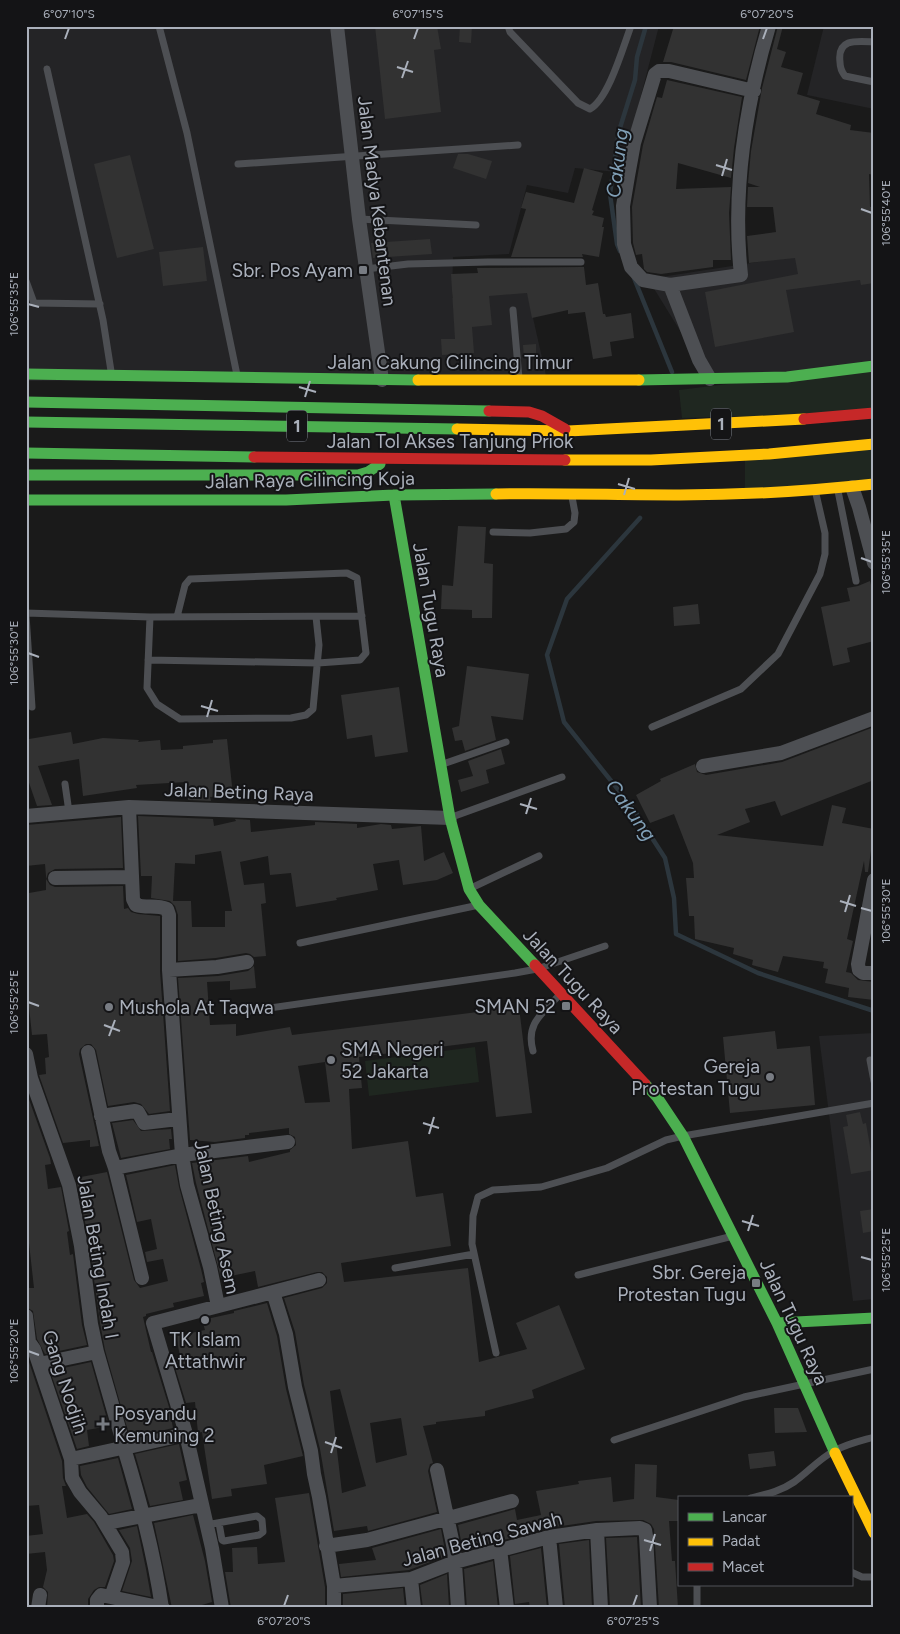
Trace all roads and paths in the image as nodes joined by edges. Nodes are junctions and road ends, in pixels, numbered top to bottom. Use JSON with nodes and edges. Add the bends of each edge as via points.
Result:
{"nodes":[{"id":1,"x":160,"y":26,"type":"edge"},
{"id":2,"x":337,"y":26,"type":"edge"},
{"id":3,"x":508,"y":26,"type":"edge"},
{"id":4,"x":631,"y":26,"type":"edge"},
{"id":5,"x":769,"y":26,"type":"edge"},
{"id":6,"x":874,"y":42,"type":"edge"},
{"id":7,"x":47,"y":69,"type":"dead end"},
{"id":8,"x":874,"y":82,"type":"edge"},
{"id":9,"x":754,"y":91,"type":"junction"},
{"id":10,"x":518,"y":145,"type":"dead end"},
{"id":11,"x":351,"y":156,"type":"junction"},
{"id":12,"x":238,"y":164,"type":"dead end"},
{"id":13,"x":359,"y":220,"type":"junction"},
{"id":14,"x":476,"y":225,"type":"dead end"},
{"id":15,"x":581,"y":262,"type":"dead end"},
{"id":16,"x":366,"y":269,"type":"junction"},
{"id":17,"x":26,"y":281,"type":"edge"},
{"id":18,"x":670,"y":285,"type":"junction"},
{"id":19,"x":100,"y":304,"type":"junction"},
{"id":20,"x":513,"y":310,"type":"dead end"},
{"id":21,"x":874,"y":366,"type":"edge"},
{"id":22,"x":26,"y":374,"type":"edge"},
{"id":23,"x":111,"y":376,"type":"junction"},
{"id":24,"x":237,"y":377,"type":"junction"},
{"id":25,"x":706,"y":379,"type":"junction"},
{"id":26,"x":382,"y":380,"type":"junction"},
{"id":27,"x":519,"y":380,"type":"junction"},
{"id":28,"x":26,"y":402,"type":"edge"},
{"id":29,"x":874,"y":413,"type":"edge"},
{"id":30,"x":26,"y":422,"type":"edge"},
{"id":31,"x":568,"y":431,"type":"junction"},
{"id":32,"x":874,"y":444,"type":"edge"},
{"id":33,"x":26,"y":454,"type":"edge"},
{"id":34,"x":388,"y":459,"type":"junction"},
{"id":35,"x":26,"y":475,"type":"edge"},
{"id":36,"x":874,"y":484,"type":"edge"},
{"id":37,"x":852,"y":487,"type":"junction"},
{"id":38,"x":838,"y":488,"type":"junction"},
{"id":39,"x":815,"y":490,"type":"junction"},
{"id":40,"x":571,"y":494,"type":"junction"},
{"id":41,"x":394,"y":495,"type":"junction"},
{"id":42,"x":26,"y":500,"type":"edge"},
{"id":43,"x":493,"y":532,"type":"dead end"},
{"id":44,"x":874,"y":563,"type":"edge"},
{"id":45,"x":856,"y":581,"type":"dead end"},
{"id":46,"x":26,"y":614,"type":"edge"},
{"id":47,"x":362,"y":616,"type":"junction"},
{"id":48,"x":150,"y":617,"type":"junction"},
{"id":49,"x":177,"y":617,"type":"junction"},
{"id":50,"x":316,"y":617,"type":"junction"},
{"id":51,"x":148,"y":660,"type":"junction"},
{"id":52,"x":318,"y":663,"type":"junction"},
{"id":53,"x":32,"y":707,"type":"dead end"},
{"id":54,"x":874,"y":718,"type":"edge"},
{"id":55,"x":652,"y":727,"type":"dead end"},
{"id":56,"x":506,"y":742,"type":"dead end"},
{"id":57,"x":440,"y":765,"type":"junction"},
{"id":58,"x":703,"y":766,"type":"dead end"},
{"id":59,"x":562,"y":777,"type":"dead end"},
{"id":60,"x":65,"y":784,"type":"dead end"},
{"id":61,"x":128,"y":807,"type":"junction"},
{"id":62,"x":69,"y":812,"type":"junction"},
{"id":63,"x":26,"y":816,"type":"edge"},
{"id":64,"x":450,"y":818,"type":"junction"},
{"id":65,"x":539,"y":856,"type":"dead end"},
{"id":66,"x":132,"y":877,"type":"junction"},
{"id":67,"x":55,"y":878,"type":"dead end"},
{"id":68,"x":874,"y":880,"type":"edge"},
{"id":69,"x":469,"y":889,"type":"junction"},
{"id":70,"x":479,"y":905,"type":"junction"},
{"id":71,"x":300,"y":943,"type":"dead end"},
{"id":72,"x":605,"y":946,"type":"dead end"},
{"id":73,"x":247,"y":962,"type":"dead end"},
{"id":74,"x":537,"y":969,"type":"junction"},
{"id":75,"x":170,"y":970,"type":"junction"},
{"id":76,"x":874,"y":973,"type":"edge"},
{"id":77,"x":561,"y":993,"type":"junction"},
{"id":78,"x":249,"y":1011,"type":"dead end"},
{"id":79,"x":533,"y":1051,"type":"dead end"},
{"id":80,"x":88,"y":1052,"type":"dead end"},
{"id":81,"x":26,"y":1054,"type":"edge"},
{"id":82,"x":870,"y":1060,"type":"dead end"},
{"id":83,"x":874,"y":1082,"type":"edge"},
{"id":84,"x":874,"y":1103,"type":"edge"},
{"id":85,"x":101,"y":1116,"type":"junction"},
{"id":86,"x":178,"y":1119,"type":"junction"},
{"id":87,"x":683,"y":1136,"type":"junction"},
{"id":88,"x":288,"y":1142,"type":"dead end"},
{"id":89,"x":182,"y":1155,"type":"junction"},
{"id":90,"x":115,"y":1168,"type":"junction"},
{"id":91,"x":733,"y":1236,"type":"junction"},
{"id":92,"x":474,"y":1254,"type":"junction"},
{"id":93,"x":395,"y":1268,"type":"dead end"},
{"id":94,"x":578,"y":1275,"type":"dead end"},
{"id":95,"x":142,"y":1278,"type":"dead end"},
{"id":96,"x":319,"y":1280,"type":"dead end"},
{"id":97,"x":273,"y":1292,"type":"junction"},
{"id":98,"x":218,"y":1306,"type":"junction"},
{"id":99,"x":26,"y":1316,"type":"edge"},
{"id":100,"x":874,"y":1318,"type":"edge"},
{"id":101,"x":778,"y":1323,"type":"junction"},
{"id":102,"x":97,"y":1352,"type":"junction"},
{"id":103,"x":496,"y":1354,"type":"dead end"},
{"id":104,"x":39,"y":1364,"type":"junction"},
{"id":105,"x":874,"y":1369,"type":"edge"},
{"id":106,"x":805,"y":1383,"type":"junction"},
{"id":107,"x":186,"y":1434,"type":"junction"},
{"id":108,"x":874,"y":1437,"type":"edge"},
{"id":109,"x":614,"y":1440,"type":"dead end"},
{"id":110,"x":121,"y":1445,"type":"junction"},
{"id":111,"x":834,"y":1451,"type":"junction"},
{"id":112,"x":71,"y":1459,"type":"junction"},
{"id":113,"x":437,"y":1470,"type":"dead end"},
{"id":114,"x":759,"y":1496,"type":"edge"},
{"id":115,"x":512,"y":1501,"type":"dead end"},
{"id":116,"x":201,"y":1506,"type":"junction"},
{"id":117,"x":144,"y":1517,"type":"junction"},
{"id":118,"x":870,"y":1518,"type":"edge"},
{"id":119,"x":447,"y":1519,"type":"junction"},
{"id":120,"x":106,"y":1524,"type":"junction"},
{"id":121,"x":213,"y":1524,"type":"junction"},
{"id":122,"x":597,"y":1530,"type":"junction"},
{"id":123,"x":874,"y":1533,"type":"edge"},
{"id":124,"x":549,"y":1537,"type":"junction"},
{"id":125,"x":326,"y":1546,"type":"junction"},
{"id":126,"x":500,"y":1549,"type":"junction"},
{"id":127,"x":455,"y":1562,"type":"junction"},
{"id":128,"x":852,"y":1572,"type":"edge"},
{"id":129,"x":874,"y":1577,"type":"edge"},
{"id":130,"x":411,"y":1579,"type":"junction"},
{"id":131,"x":334,"y":1586,"type":"junction"},
{"id":132,"x":697,"y":1586,"type":"edge"},
{"id":133,"x":111,"y":1597,"type":"junction"},
{"id":134,"x":128,"y":1604,"type":"edge"},
{"id":135,"x":97,"y":1608,"type":"edge"},
{"id":136,"x":162,"y":1608,"type":"edge"},
{"id":137,"x":222,"y":1608,"type":"edge"},
{"id":138,"x":334,"y":1608,"type":"edge"},
{"id":139,"x":414,"y":1608,"type":"edge"},
{"id":140,"x":458,"y":1608,"type":"edge"},
{"id":141,"x":507,"y":1608,"type":"edge"},
{"id":142,"x":556,"y":1608,"type":"edge"},
{"id":143,"x":601,"y":1608,"type":"edge"},
{"id":144,"x":650,"y":1608,"type":"edge"},
{"id":145,"x":697,"y":1608,"type":"edge"}],
"edges":[{"from":1,"to":24,"type":"lane","via":[[187,133]]},
{"from":2,"to":11,"type":"street","name":"Jalan Madya Kebantenan"},
{"from":3,"to":4,"type":"lane","via":[[510,32],[578,103],[590,109],[596,105],[613,77]]},
{"from":5,"to":9,"type":"street"},
{"from":6,"to":8,"type":"lane","via":[[847,43],[839,55],[840,70],[845,76]]},
{"from":7,"to":19,"type":"lane"},
{"from":9,"to":18,"type":"street","via":[[740,170],[737,240],[742,275]]},
{"from":9,"to":18,"type":"street","via":[[669,70],[655,74],[628,176],[623,206],[624,244],[631,267],[643,280]]},
{"from":10,"to":11,"type":"lane"},
{"from":11,"to":12,"type":"lane"},
{"from":11,"to":13,"type":"street","name":"Jalan Madya Kebantenan"},
{"from":13,"to":14,"type":"lane"},
{"from":13,"to":16,"type":"street","name":"Jalan Madya Kebantenan"},
{"from":15,"to":16,"type":"lane","via":[[408,264]]},
{"from":16,"to":26,"type":"street","name":"Jalan Madya Kebantenan"},
{"from":17,"to":19,"type":"lane","via":[[34,303]]},
{"from":18,"to":25,"type":"street"},
{"from":19,"to":23,"type":"lane"},
{"from":20,"to":27,"type":"lane"},
{"from":21,"to":25,"type":"main road","name":"Jalan Cakung Cilincing Timur","via":[[787,377]]},
{"from":22,"to":23,"type":"main road","name":"Jalan Cakung Cilincing Timur"},
{"from":23,"to":24,"type":"main road","name":"Jalan Cakung Cilincing Timur"},
{"from":24,"to":26,"type":"main road","name":"Jalan Cakung Cilincing Timur"},
{"from":25,"to":27,"type":"main road","name":"Jalan Cakung Cilincing Timur"},
{"from":26,"to":27,"type":"main road","name":"Jalan Cakung Cilincing Timur"},
{"from":28,"to":31,"type":"main road","via":[[529,412]]},
{"from":29,"to":31,"type":"main road","name":"Jalan Tol Akses Tanjung Priok","number":"1"},
{"from":30,"to":31,"type":"main road","name":"Jalan Tol Akses Tanjung Priok","number":"1"},
{"from":32,"to":34,"type":"main road","name":"Jalan Tol Akses Tanjung Priok","number":"1","via":[[651,460]]},
{"from":33,"to":34,"type":"main road","name":"Jalan Tol Akses Tanjung Priok","number":"1"},
{"from":34,"to":35,"type":"main road","via":[[358,475]]},
{"from":36,"to":37,"type":"main road","name":"Jalan Raya Cilincing Koja"},
{"from":37,"to":38,"type":"main road","name":"Jalan Raya Cilincing Koja"},
{"from":37,"to":44,"type":"street"},
{"from":38,"to":39,"type":"main road","name":"Jalan Raya Cilincing Koja"},
{"from":38,"to":45,"type":"lane"},
{"from":39,"to":40,"type":"main road","name":"Jalan Raya Cilincing Koja","via":[[681,495]]},
{"from":39,"to":55,"type":"lane","via":[[825,533],[825,554],[820,574],[778,654],[742,689]]},
{"from":40,"to":41,"type":"main road","name":"Jalan Raya Cilincing Koja"},
{"from":40,"to":43,"type":"lane","via":[[574,522],[566,529],[530,533]]},
{"from":41,"to":42,"type":"main road","name":"Jalan Raya Cilincing Koja","via":[[286,500]]},
{"from":41,"to":57,"type":"main road","name":"Jalan Tugu Raya"},
{"from":46,"to":48,"type":"lane"},
{"from":46,"to":53,"type":"lane"},
{"from":47,"to":49,"type":"lane","via":[[357,578],[347,573],[190,580],[185,585]]},
{"from":47,"to":50,"type":"lane"},
{"from":47,"to":52,"type":"lane","via":[[366,653],[360,660]]},
{"from":48,"to":49,"type":"lane"},
{"from":48,"to":51,"type":"lane"},
{"from":49,"to":50,"type":"lane"},
{"from":50,"to":52,"type":"lane"},
{"from":51,"to":52,"type":"lane"},
{"from":51,"to":52,"type":"lane","via":[[147,688],[157,704],[180,719],[306,716],[313,709]]},
{"from":54,"to":58,"type":"street","via":[[781,753]]},
{"from":56,"to":57,"type":"lane"},
{"from":57,"to":64,"type":"main road","name":"Jalan Tugu Raya"},
{"from":59,"to":64,"type":"lane"},
{"from":60,"to":62,"type":"lane"},
{"from":61,"to":62,"type":"street","name":"Jalan Beting Raya"},
{"from":61,"to":64,"type":"street","name":"Jalan Beting Raya"},
{"from":61,"to":66,"type":"street","name":"Jalan Beting Asem"},
{"from":62,"to":63,"type":"street","name":"Jalan Beting Raya"},
{"from":64,"to":69,"type":"main road","name":"Jalan Tugu Raya"},
{"from":65,"to":69,"type":"lane"},
{"from":66,"to":67,"type":"street"},
{"from":66,"to":75,"type":"street","name":"Jalan Beting Asem","via":[[136,905],[167,909]]},
{"from":68,"to":76,"type":"street","via":[[858,964],[863,973]]},
{"from":69,"to":70,"type":"main road","name":"Jalan Tugu Raya"},
{"from":70,"to":71,"type":"lane"},
{"from":70,"to":74,"type":"main road","name":"Jalan Tugu Raya"},
{"from":72,"to":74,"type":"lane"},
{"from":73,"to":75,"type":"street"},
{"from":74,"to":77,"type":"main road","name":"Jalan Tugu Raya"},
{"from":74,"to":78,"type":"lane"},
{"from":75,"to":86,"type":"street","name":"Jalan Beting Asem"},
{"from":77,"to":79,"type":"lane","via":[[537,1019],[531,1031]]},
{"from":77,"to":87,"type":"main road","name":"Jalan Tugu Raya","via":[[657,1097]]},
{"from":80,"to":85,"type":"street"},
{"from":81,"to":102,"type":"street","name":"Jalan Beting Indah I","via":[[31,1078],[68,1185]]},
{"from":82,"to":83,"type":"lane"},
{"from":84,"to":87,"type":"lane"},
{"from":85,"to":86,"type":"street","via":[[135,1111],[144,1123]]},
{"from":85,"to":90,"type":"street"},
{"from":86,"to":89,"type":"street","name":"Jalan Beting Asem"},
{"from":87,"to":91,"type":"main road","name":"Jalan Tugu Raya"},
{"from":87,"to":92,"type":"lane","via":[[666,1140],[607,1168],[540,1187],[493,1190],[478,1197],[473,1216]]},
{"from":88,"to":89,"type":"street"},
{"from":89,"to":90,"type":"street"},
{"from":89,"to":98,"type":"street","name":"Jalan Beting Asem"},
{"from":90,"to":95,"type":"street"},
{"from":91,"to":94,"type":"lane"},
{"from":91,"to":101,"type":"main road","name":"Jalan Tugu Raya"},
{"from":92,"to":93,"type":"lane"},
{"from":92,"to":103,"type":"lane"},
{"from":96,"to":97,"type":"street"},
{"from":97,"to":98,"type":"street"},
{"from":97,"to":125,"type":"street","via":[[286,1334],[311,1451]]},
{"from":98,"to":107,"type":"street","name":"Jalan Beting Asem","via":[[153,1323]]},
{"from":99,"to":104,"type":"street","name":"Gang Nodjih","via":[[29,1342]]},
{"from":100,"to":101,"type":"main road"},
{"from":101,"to":106,"type":"main road","name":"Jalan Tugu Raya"},
{"from":102,"to":104,"type":"street"},
{"from":102,"to":110,"type":"street","name":"Jalan Beting Indah I"},
{"from":104,"to":112,"type":"street","name":"Gang Nodjih"},
{"from":105,"to":106,"type":"lane"},
{"from":106,"to":109,"type":"lane","via":[[744,1397]]},
{"from":106,"to":111,"type":"main road","name":"Jalan Tugu Raya"},
{"from":107,"to":110,"type":"street"},
{"from":107,"to":116,"type":"street","name":"Jalan Beting Asem"},
{"from":108,"to":111,"type":"lane"},
{"from":110,"to":112,"type":"street"},
{"from":110,"to":117,"type":"street","name":"Jalan Beting Indah I"},
{"from":111,"to":114,"type":"lane","via":[[788,1485]]},
{"from":111,"to":118,"type":"main road","name":"Jalan Tugu Raya"},
{"from":112,"to":120,"type":"street","name":"Gang Nodjih","via":[[72,1478]]},
{"from":113,"to":119,"type":"street"},
{"from":115,"to":119,"type":"street"},
{"from":116,"to":117,"type":"street"},
{"from":116,"to":121,"type":"street","name":"Jalan Beting Asem"},
{"from":117,"to":120,"type":"street"},
{"from":117,"to":136,"type":"street","name":"Jalan Beting Indah I"},
{"from":118,"to":123,"type":"main road","name":"Jalan Tugu Raya"},
{"from":119,"to":125,"type":"street","via":[[368,1540]]},
{"from":119,"to":127,"type":"street"},
{"from":120,"to":133,"type":"street","name":"Gang Nodjih","via":[[122,1552],[123,1562]]},
{"from":121,"to":121,"type":"lane","via":[[257,1516],[262,1520],[263,1532],[224,1541]]},
{"from":121,"to":137,"type":"street","name":"Jalan Beting Asem","via":[[212,1548]]},
{"from":122,"to":124,"type":"street","name":"Jalan Beting Sawah"},
{"from":122,"to":143,"type":"street"},
{"from":122,"to":144,"type":"street","name":"Jalan Beting Sawah","via":[[645,1530]]},
{"from":124,"to":126,"type":"street","name":"Jalan Beting Sawah"},
{"from":124,"to":142,"type":"street"},
{"from":125,"to":131,"type":"street"},
{"from":126,"to":127,"type":"street","name":"Jalan Beting Sawah"},
{"from":126,"to":141,"type":"street"},
{"from":127,"to":130,"type":"street","name":"Jalan Beting Sawah"},
{"from":127,"to":140,"type":"street"},
{"from":128,"to":129,"type":"lane"},
{"from":130,"to":131,"type":"street","name":"Jalan Beting Sawah"},
{"from":130,"to":139,"type":"street"},
{"from":131,"to":138,"type":"street"},
{"from":132,"to":145,"type":"lane"},
{"from":133,"to":134,"type":"street"},
{"from":133,"to":135,"type":"street","via":[[100,1595]]},
{"from":134,"to":136,"type":"street"}]}
